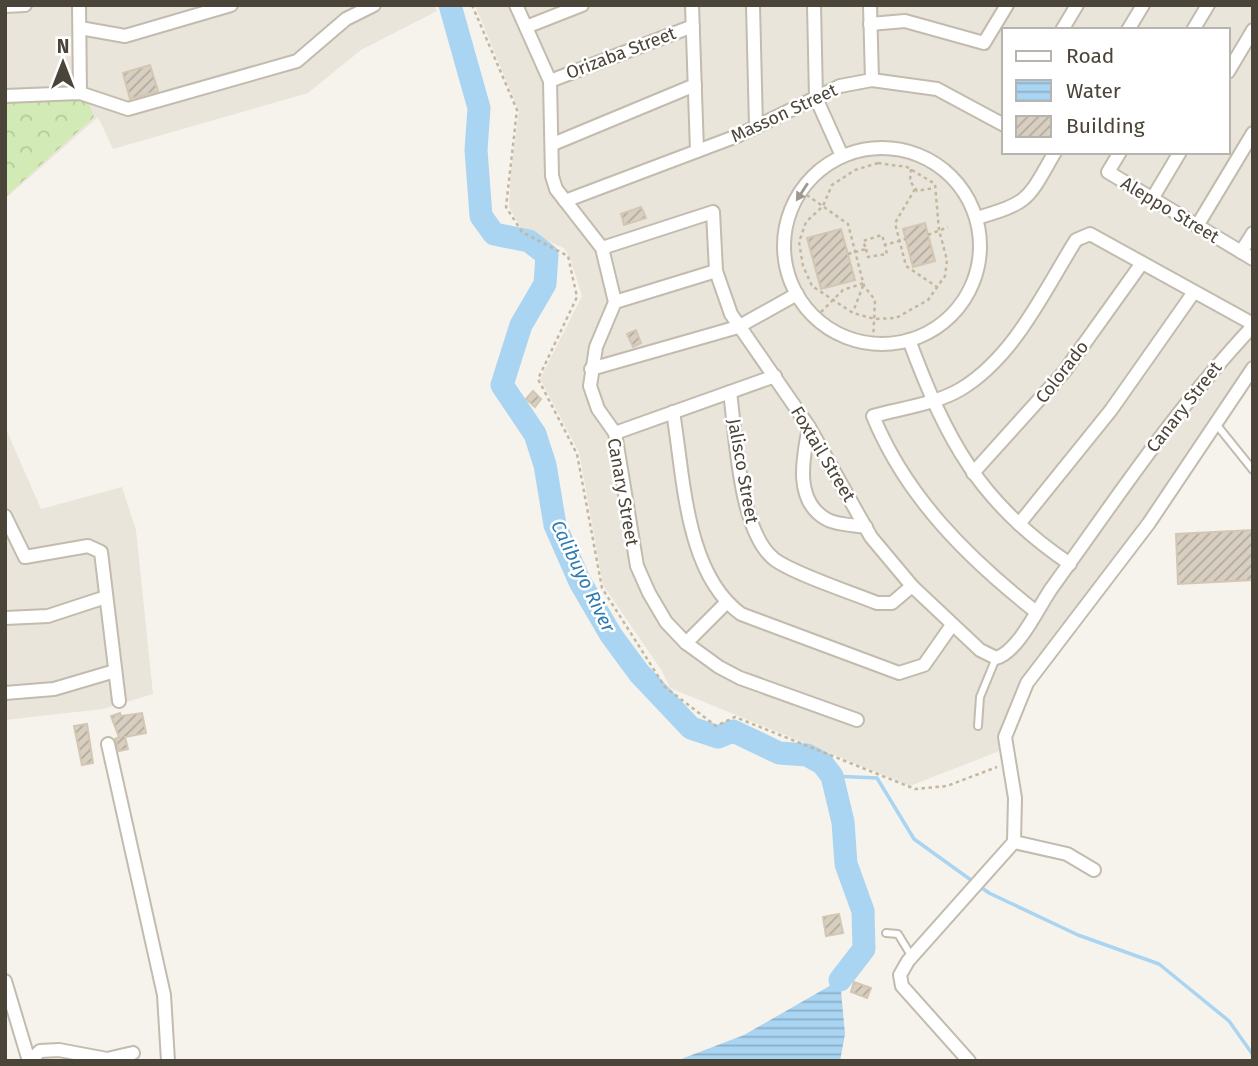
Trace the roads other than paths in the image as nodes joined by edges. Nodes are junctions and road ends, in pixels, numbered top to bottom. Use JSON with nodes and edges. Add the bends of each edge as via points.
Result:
{"nodes":[{"id":1,"x":25,"y":5,"type":"edge"},
{"id":2,"x":79,"y":5,"type":"edge"},
{"id":3,"x":232,"y":5,"type":"edge"},
{"id":4,"x":374,"y":5,"type":"edge"},
{"id":5,"x":516,"y":5,"type":"edge"},
{"id":6,"x":582,"y":5,"type":"edge"},
{"id":7,"x":692,"y":5,"type":"edge"},
{"id":8,"x":753,"y":5,"type":"edge"},
{"id":9,"x":814,"y":5,"type":"edge"},
{"id":10,"x":870,"y":5,"type":"edge"},
{"id":11,"x":1007,"y":5,"type":"edge"},
{"id":12,"x":1077,"y":5,"type":"edge"},
{"id":13,"x":1143,"y":5,"type":"edge"},
{"id":14,"x":1208,"y":5,"type":"edge"},
{"id":15,"x":5,"y":6,"type":"edge"},
{"id":16,"x":870,"y":23,"type":"junction"},
{"id":17,"x":693,"y":26,"type":"junction"},
{"id":18,"x":526,"y":27,"type":"junction"},
{"id":19,"x":80,"y":28,"type":"junction"},
{"id":20,"x":1063,"y":28,"type":"edge"},
{"id":21,"x":1129,"y":28,"type":"edge"},
{"id":22,"x":1194,"y":28,"type":"edge"},
{"id":23,"x":1253,"y":30,"type":"edge"},
{"id":24,"x":1230,"y":69,"type":"edge"},
{"id":25,"x":872,"y":80,"type":"junction"},
{"id":26,"x":550,"y":81,"type":"junction"},
{"id":27,"x":695,"y":85,"type":"junction"},
{"id":28,"x":80,"y":93,"type":"junction"},
{"id":29,"x":5,"y":96,"type":"edge"},
{"id":30,"x":816,"y":98,"type":"junction"},
{"id":31,"x":1002,"y":124,"type":"edge"},
{"id":32,"x":756,"y":127,"type":"junction"},
{"id":33,"x":1253,"y":133,"type":"edge"},
{"id":34,"x":553,"y":144,"type":"junction"},
{"id":35,"x":697,"y":151,"type":"junction"},
{"id":36,"x":1054,"y":154,"type":"edge"},
{"id":37,"x":1119,"y":154,"type":"edge"},
{"id":38,"x":1179,"y":154,"type":"edge"},
{"id":39,"x":842,"y":156,"type":"junction"},
{"id":40,"x":1152,"y":200,"type":"junction"},
{"id":41,"x":565,"y":201,"type":"junction"},
{"id":42,"x":977,"y":218,"type":"junction"},
{"id":43,"x":1197,"y":226,"type":"junction"},
{"id":44,"x":1253,"y":233,"type":"edge"},
{"id":45,"x":602,"y":248,"type":"junction"},
{"id":46,"x":1241,"y":252,"type":"junction"},
{"id":47,"x":1253,"y":259,"type":"edge"},
{"id":48,"x":1142,"y":263,"type":"junction"},
{"id":49,"x":716,"y":271,"type":"junction"},
{"id":50,"x":1194,"y":292,"type":"junction"},
{"id":51,"x":797,"y":294,"type":"junction"},
{"id":52,"x":615,"y":302,"type":"junction"},
{"id":53,"x":1253,"y":325,"type":"edge"},
{"id":54,"x":738,"y":327,"type":"junction"},
{"id":55,"x":909,"y":340,"type":"junction"},
{"id":56,"x":1253,"y":368,"type":"edge"},
{"id":57,"x":590,"y":369,"type":"junction"},
{"id":58,"x":775,"y":376,"type":"junction"},
{"id":59,"x":730,"y":391,"type":"junction"},
{"id":60,"x":932,"y":401,"type":"junction"},
{"id":61,"x":673,"y":412,"type":"junction"},
{"id":62,"x":1216,"y":424,"type":"junction"},
{"id":63,"x":809,"y":427,"type":"junction"},
{"id":64,"x":615,"y":433,"type":"junction"},
{"id":65,"x":1253,"y":470,"type":"edge"},
{"id":66,"x":973,"y":473,"type":"junction"},
{"id":67,"x":5,"y":516,"type":"edge"},
{"id":68,"x":1019,"y":524,"type":"junction"},
{"id":69,"x":866,"y":527,"type":"junction"},
{"id":70,"x":12,"y":546,"type":"edge"},
{"id":71,"x":1070,"y":564,"type":"junction"},
{"id":72,"x":912,"y":586,"type":"junction"},
{"id":73,"x":106,"y":597,"type":"junction"},
{"id":74,"x":726,"y":603,"type":"junction"},
{"id":75,"x":1035,"y":611,"type":"junction"},
{"id":76,"x":5,"y":618,"type":"edge"},
{"id":77,"x":953,"y":625,"type":"junction"},
{"id":78,"x":686,"y":643,"type":"junction"},
{"id":79,"x":996,"y":658,"type":"junction"},
{"id":80,"x":116,"y":671,"type":"junction"},
{"id":81,"x":5,"y":693,"type":"edge"},
{"id":82,"x":119,"y":701,"type":"dead end"},
{"id":83,"x":857,"y":720,"type":"dead end"},
{"id":84,"x":978,"y":726,"type":"dead end"},
{"id":85,"x":108,"y":744,"type":"dead end"},
{"id":86,"x":1012,"y":845,"type":"junction"},
{"id":87,"x":1094,"y":870,"type":"dead end"},
{"id":88,"x":886,"y":933,"type":"dead end"},
{"id":89,"x":912,"y":957,"type":"junction"},
{"id":90,"x":5,"y":981,"type":"edge"},
{"id":91,"x":8,"y":1003,"type":"edge"},
{"id":92,"x":133,"y":1052,"type":"edge"},
{"id":93,"x":30,"y":1061,"type":"edge"},
{"id":94,"x":168,"y":1061,"type":"edge"},
{"id":95,"x":969,"y":1061,"type":"edge"}],
"edges":[{"from":1,"to":15,"type":"street"},
{"from":2,"to":19,"type":"street"},
{"from":3,"to":19,"type":"street","via":[[125,36]]},
{"from":4,"to":28,"type":"street","via":[[346,19],[296,61],[128,109]]},
{"from":5,"to":18,"type":"street"},
{"from":6,"to":18,"type":"street"},
{"from":7,"to":17,"type":"street"},
{"from":8,"to":32,"type":"street"},
{"from":9,"to":30,"type":"street"},
{"from":10,"to":16,"type":"street"},
{"from":11,"to":16,"type":"street","via":[[984,43],[905,21]]},
{"from":12,"to":20,"type":"street"},
{"from":13,"to":21,"type":"street"},
{"from":14,"to":22,"type":"street"},
{"from":16,"to":25,"type":"street"},
{"from":17,"to":26,"type":"street","name":"Orizaba Street"},
{"from":17,"to":27,"type":"street"},
{"from":18,"to":26,"type":"street"},
{"from":19,"to":28,"type":"street"},
{"from":23,"to":24,"type":"street"},
{"from":25,"to":30,"type":"street","name":"Masson Street","via":[[840,86]]},
{"from":25,"to":31,"type":"street","name":"Masson Street","via":[[937,89]]},
{"from":26,"to":34,"type":"street"},
{"from":27,"to":34,"type":"street"},
{"from":27,"to":35,"type":"street"},
{"from":28,"to":29,"type":"street"},
{"from":30,"to":32,"type":"street","name":"Masson Street"},
{"from":30,"to":39,"type":"street"},
{"from":32,"to":35,"type":"street","name":"Masson Street"},
{"from":33,"to":43,"type":"street"},
{"from":34,"to":41,"type":"street","via":[[552,176]]},
{"from":35,"to":41,"type":"street","name":"Masson Street"},
{"from":36,"to":42,"type":"street","via":[[1027,200]]},
{"from":37,"to":40,"type":"street","name":"Aleppo Street","via":[[1108,173]]},
{"from":38,"to":40,"type":"street"},
{"from":39,"to":42,"type":"street","via":[[892,148],[917,154],[958,183]]},
{"from":39,"to":51,"type":"street","via":[[812,177],[789,215],[784,242],[787,269]]},
{"from":40,"to":43,"type":"street","name":"Aleppo Street"},
{"from":41,"to":45,"type":"street"},
{"from":42,"to":55,"type":"street","via":[[980,254],[976,277],[965,298],[950,316]]},
{"from":43,"to":46,"type":"street","name":"Aleppo Street"},
{"from":44,"to":46,"type":"street"},
{"from":45,"to":49,"type":"street","name":"Foxtail Street","via":[[713,212]]},
{"from":45,"to":52,"type":"street"},
{"from":46,"to":47,"type":"street","name":"Aleppo Street"},
{"from":48,"to":50,"type":"street"},
{"from":48,"to":60,"type":"street","via":[[1090,234],[1076,240],[1010,345],[959,390]]},
{"from":48,"to":66,"type":"street","name":"Colorado","via":[[1064,372]]},
{"from":49,"to":52,"type":"street"},
{"from":49,"to":54,"type":"street","name":"Foxtail Street"},
{"from":50,"to":53,"type":"street"},
{"from":50,"to":68,"type":"street","via":[[1111,410]]},
{"from":51,"to":54,"type":"street"},
{"from":51,"to":55,"type":"street","via":[[833,330],[873,343]]},
{"from":52,"to":57,"type":"street"},
{"from":53,"to":71,"type":"street","name":"Canary Street","via":[[1177,414]]},
{"from":54,"to":57,"type":"street"},
{"from":54,"to":58,"type":"street","name":"Foxtail Street"},
{"from":55,"to":60,"type":"street"},
{"from":56,"to":62,"type":"street"},
{"from":57,"to":64,"type":"street","name":"Canary Street","via":[[592,397]]},
{"from":58,"to":59,"type":"street"},
{"from":58,"to":63,"type":"street","name":"Foxtail Street"},
{"from":59,"to":61,"type":"street"},
{"from":59,"to":72,"type":"street","name":"Jalisco Street","via":[[749,522],[761,547],[776,561],[877,603],[892,603]]},
{"from":60,"to":66,"type":"street"},
{"from":60,"to":75,"type":"street","via":[[873,416],[889,454],[945,530]]},
{"from":61,"to":64,"type":"street"},
{"from":61,"to":74,"type":"street","via":[[698,555]]},
{"from":62,"to":65,"type":"lane"},
{"from":62,"to":86,"type":"street","via":[[1149,523],[1027,683],[1007,730],[1007,760],[1015,798]]},
{"from":63,"to":69,"type":"street","name":"Foxtail Street"},
{"from":63,"to":69,"type":"street","via":[[801,471],[809,501],[828,520]]},
{"from":64,"to":78,"type":"street","name":"Canary Street","via":[[636,566],[657,609]]},
{"from":66,"to":68,"type":"street","via":[[986,493]]},
{"from":67,"to":70,"type":"street"},
{"from":68,"to":71,"type":"street"},
{"from":69,"to":72,"type":"street","name":"Foxtail Street"},
{"from":70,"to":73,"type":"street","via":[[25,557],[96,547],[101,552]]},
{"from":71,"to":75,"type":"street","name":"Canary Street"},
{"from":72,"to":77,"type":"street","name":"Foxtail Street"},
{"from":73,"to":76,"type":"street","via":[[48,616]]},
{"from":73,"to":80,"type":"street"},
{"from":74,"to":77,"type":"street","via":[[741,614],[899,673],[924,665]]},
{"from":74,"to":78,"type":"street"},
{"from":75,"to":79,"type":"street","name":"Canary Street","via":[[1012,650]]},
{"from":77,"to":79,"type":"street","name":"Foxtail Street","via":[[979,650]]},
{"from":78,"to":83,"type":"street","name":"Canary Street","via":[[740,678]]},
{"from":79,"to":84,"type":"lane","via":[[980,697]]},
{"from":80,"to":81,"type":"street","via":[[54,689]]},
{"from":80,"to":82,"type":"street"},
{"from":85,"to":94,"type":"street","via":[[162,982]]},
{"from":86,"to":87,"type":"street","via":[[1067,854]]},
{"from":86,"to":89,"type":"street"},
{"from":88,"to":89,"type":"lane","via":[[898,934]]},
{"from":89,"to":95,"type":"street","via":[[900,975],[902,986]]},
{"from":90,"to":91,"type":"street"},
{"from":91,"to":93,"type":"street"},
{"from":92,"to":93,"type":"street","via":[[107,1059],[40,1051]]}]}
